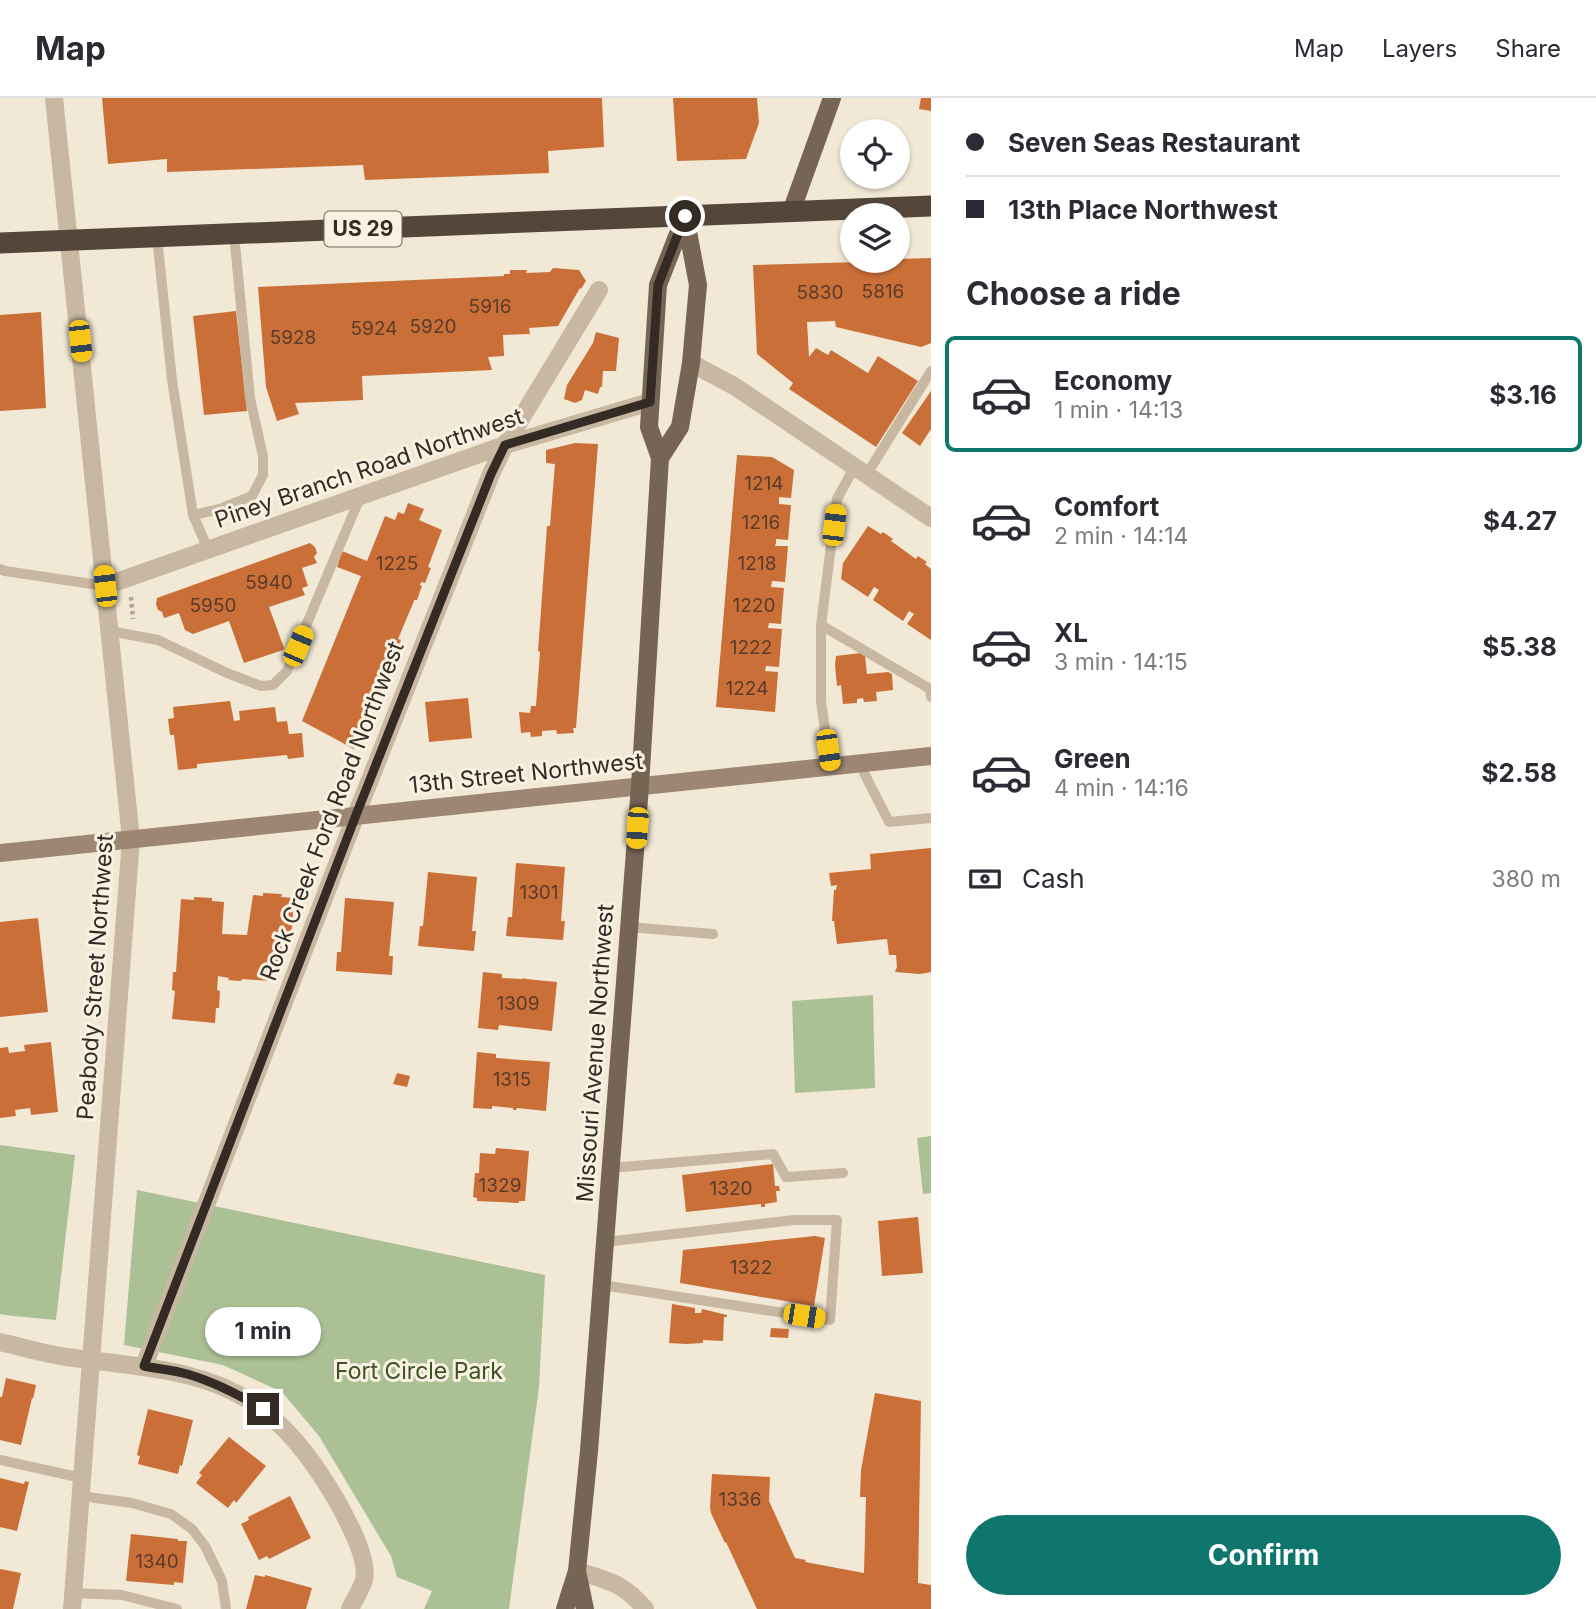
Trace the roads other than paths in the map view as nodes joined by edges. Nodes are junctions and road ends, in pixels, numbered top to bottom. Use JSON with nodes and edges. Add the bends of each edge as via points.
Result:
{"nodes":[{"id":1,"x":54,"y":98,"type":"edge"},
{"id":2,"x":832,"y":98,"type":"edge"},
{"id":3,"x":931,"y":206,"type":"edge"},
{"id":4,"x":791,"y":212,"type":"junction"},
{"id":5,"x":685,"y":216,"type":"junction"},
{"id":6,"x":234,"y":233,"type":"junction"},
{"id":7,"x":157,"y":237,"type":"junction"},
{"id":8,"x":69,"y":240,"type":"junction"},
{"id":9,"x":0,"y":243,"type":"edge"},
{"id":10,"x":599,"y":290,"type":"dead end"},
{"id":11,"x":691,"y":363,"type":"junction"},
{"id":12,"x":931,"y":371,"type":"edge"},
{"id":13,"x":650,"y":402,"type":"junction"},
{"id":14,"x":505,"y":445,"type":"junction"},
{"id":15,"x":660,"y":458,"type":"junction"},
{"id":16,"x":861,"y":470,"type":"junction"},
{"id":17,"x":361,"y":495,"type":"junction"},
{"id":18,"x":193,"y":515,"type":"junction"},
{"id":19,"x":931,"y":518,"type":"edge"},
{"id":20,"x":208,"y":550,"type":"junction"},
{"id":21,"x":0,"y":569,"type":"edge"},
{"id":22,"x":105,"y":586,"type":"junction"},
{"id":23,"x":821,"y":625,"type":"junction"},
{"id":24,"x":110,"y":631,"type":"junction"},
{"id":25,"x":931,"y":697,"type":"edge"},
{"id":26,"x":931,"y":756,"type":"edge"},
{"id":27,"x":859,"y":763,"type":"junction"},
{"id":28,"x":830,"y":766,"type":"junction"},
{"id":29,"x":640,"y":786,"type":"junction"},
{"id":30,"x":356,"y":815,"type":"junction"},
{"id":31,"x":931,"y":818,"type":"edge"},
{"id":32,"x":131,"y":839,"type":"junction"},
{"id":33,"x":0,"y":852,"type":"edge"},
{"id":34,"x":629,"y":927,"type":"junction"},
{"id":35,"x":713,"y":934,"type":"dead end"},
{"id":36,"x":611,"y":1168,"type":"junction"},
{"id":37,"x":843,"y":1173,"type":"dead end"},
{"id":38,"x":605,"y":1241,"type":"junction"},
{"id":39,"x":602,"y":1285,"type":"junction"},
{"id":40,"x":0,"y":1342,"type":"edge"},
{"id":41,"x":91,"y":1360,"type":"junction"},
{"id":42,"x":144,"y":1366,"type":"junction"},
{"id":43,"x":0,"y":1460,"type":"edge"},
{"id":44,"x":82,"y":1478,"type":"junction"},
{"id":45,"x":81,"y":1496,"type":"junction"},
{"id":46,"x":576,"y":1571,"type":"junction"},
{"id":47,"x":73,"y":1601,"type":"edge"},
{"id":48,"x":177,"y":1609,"type":"edge"},
{"id":49,"x":226,"y":1609,"type":"edge"},
{"id":50,"x":350,"y":1609,"type":"edge"},
{"id":51,"x":565,"y":1609,"type":"edge"},
{"id":52,"x":585,"y":1609,"type":"edge"},
{"id":53,"x":645,"y":1609,"type":"edge"}],
"edges":[{"from":1,"to":8,"type":"street","name":"Peabody Street Northwest"},
{"from":2,"to":4,"type":"main road"},
{"from":3,"to":4,"type":"highway","number":"US 29"},
{"from":4,"to":5,"type":"highway","number":"US 29"},
{"from":5,"to":6,"type":"highway","number":"US 29"},
{"from":5,"to":11,"type":"main road","name":"Missouri Avenue Northwest","via":[[698,285]]},
{"from":5,"to":13,"type":"main road","name":"Missouri Avenue Northwest","via":[[658,285]]},
{"from":6,"to":7,"type":"highway","number":"US 29"},
{"from":6,"to":18,"type":"lane","via":[[250,398],[263,475],[252,496]]},
{"from":7,"to":8,"type":"highway","number":"US 29"},
{"from":7,"to":18,"type":"lane"},
{"from":8,"to":9,"type":"highway","number":"US 29"},
{"from":8,"to":22,"type":"street","name":"Peabody Street Northwest"},
{"from":10,"to":14,"type":"street","name":"Rock Creek Ford Road Northwest"},
{"from":11,"to":15,"type":"main road","name":"Missouri Avenue Northwest","via":[[680,427]]},
{"from":11,"to":16,"type":"street"},
{"from":12,"to":16,"type":"lane"},
{"from":13,"to":14,"type":"street","name":"Piney Branch Road Northwest"},
{"from":13,"to":15,"type":"main road","name":"Missouri Avenue Northwest","via":[[649,427]]},
{"from":14,"to":17,"type":"street","name":"Piney Branch Road Northwest"},
{"from":14,"to":30,"type":"street","name":"Rock Creek Ford Road Northwest"},
{"from":15,"to":29,"type":"main road","name":"Missouri Avenue Northwest"},
{"from":16,"to":19,"type":"street"},
{"from":16,"to":23,"type":"lane","via":[[837,499]]},
{"from":17,"to":20,"type":"street","name":"Piney Branch Road Northwest"},
{"from":17,"to":24,"type":"lane","via":[[287,671],[273,685],[261,687],[158,640]]},
{"from":18,"to":20,"type":"lane"},
{"from":20,"to":22,"type":"street","name":"Piney Branch Road Northwest"},
{"from":21,"to":22,"type":"lane"},
{"from":22,"to":24,"type":"street","name":"Peabody Street Northwest"},
{"from":23,"to":25,"type":"lane","via":[[930,689]]},
{"from":23,"to":28,"type":"lane","via":[[821,701]]},
{"from":24,"to":32,"type":"street","name":"Peabody Street Northwest"},
{"from":26,"to":27,"type":"street","name":"13th Street Northwest"},
{"from":27,"to":28,"type":"street","name":"13th Street Northwest"},
{"from":27,"to":31,"type":"lane","via":[[889,822]]},
{"from":28,"to":29,"type":"street","name":"13th Street Northwest"},
{"from":29,"to":30,"type":"street","name":"13th Street Northwest"},
{"from":29,"to":34,"type":"main road","name":"Missouri Avenue Northwest"},
{"from":30,"to":32,"type":"street","name":"13th Street Northwest"},
{"from":30,"to":42,"type":"street","name":"Rock Creek Ford Road Northwest"},
{"from":32,"to":33,"type":"street","name":"13th Street Northwest"},
{"from":32,"to":41,"type":"street","name":"Peabody Street Northwest"},
{"from":34,"to":35,"type":"lane"},
{"from":34,"to":36,"type":"main road","name":"Missouri Avenue Northwest"},
{"from":36,"to":37,"type":"lane","via":[[773,1154],[786,1178]]},
{"from":36,"to":38,"type":"main road","name":"Missouri Avenue Northwest"},
{"from":38,"to":39,"type":"main road","name":"Missouri Avenue Northwest"},
{"from":38,"to":39,"type":"lane","via":[[793,1220],[837,1220],[830,1320]]},
{"from":39,"to":46,"type":"main road","name":"Missouri Avenue Northwest"},
{"from":40,"to":41,"type":"street"},
{"from":41,"to":42,"type":"street"},
{"from":41,"to":44,"type":"street","name":"Peabody Street Northwest"},
{"from":42,"to":50,"type":"street","via":[[186,1374],[235,1393],[263,1409],[304,1451],[340,1506],[363,1562],[364,1580]]},
{"from":43,"to":44,"type":"lane"},
{"from":44,"to":45,"type":"street","name":"Peabody Street Northwest"},
{"from":45,"to":47,"type":"street","name":"Peabody Street Northwest"},
{"from":45,"to":49,"type":"lane","via":[[171,1514],[192,1530],[222,1581]]},
{"from":46,"to":51,"type":"main road"},
{"from":46,"to":52,"type":"main road"},
{"from":46,"to":53,"type":"street","via":[[611,1581]]},
{"from":47,"to":48,"type":"lane","via":[[122,1595]]}]}
